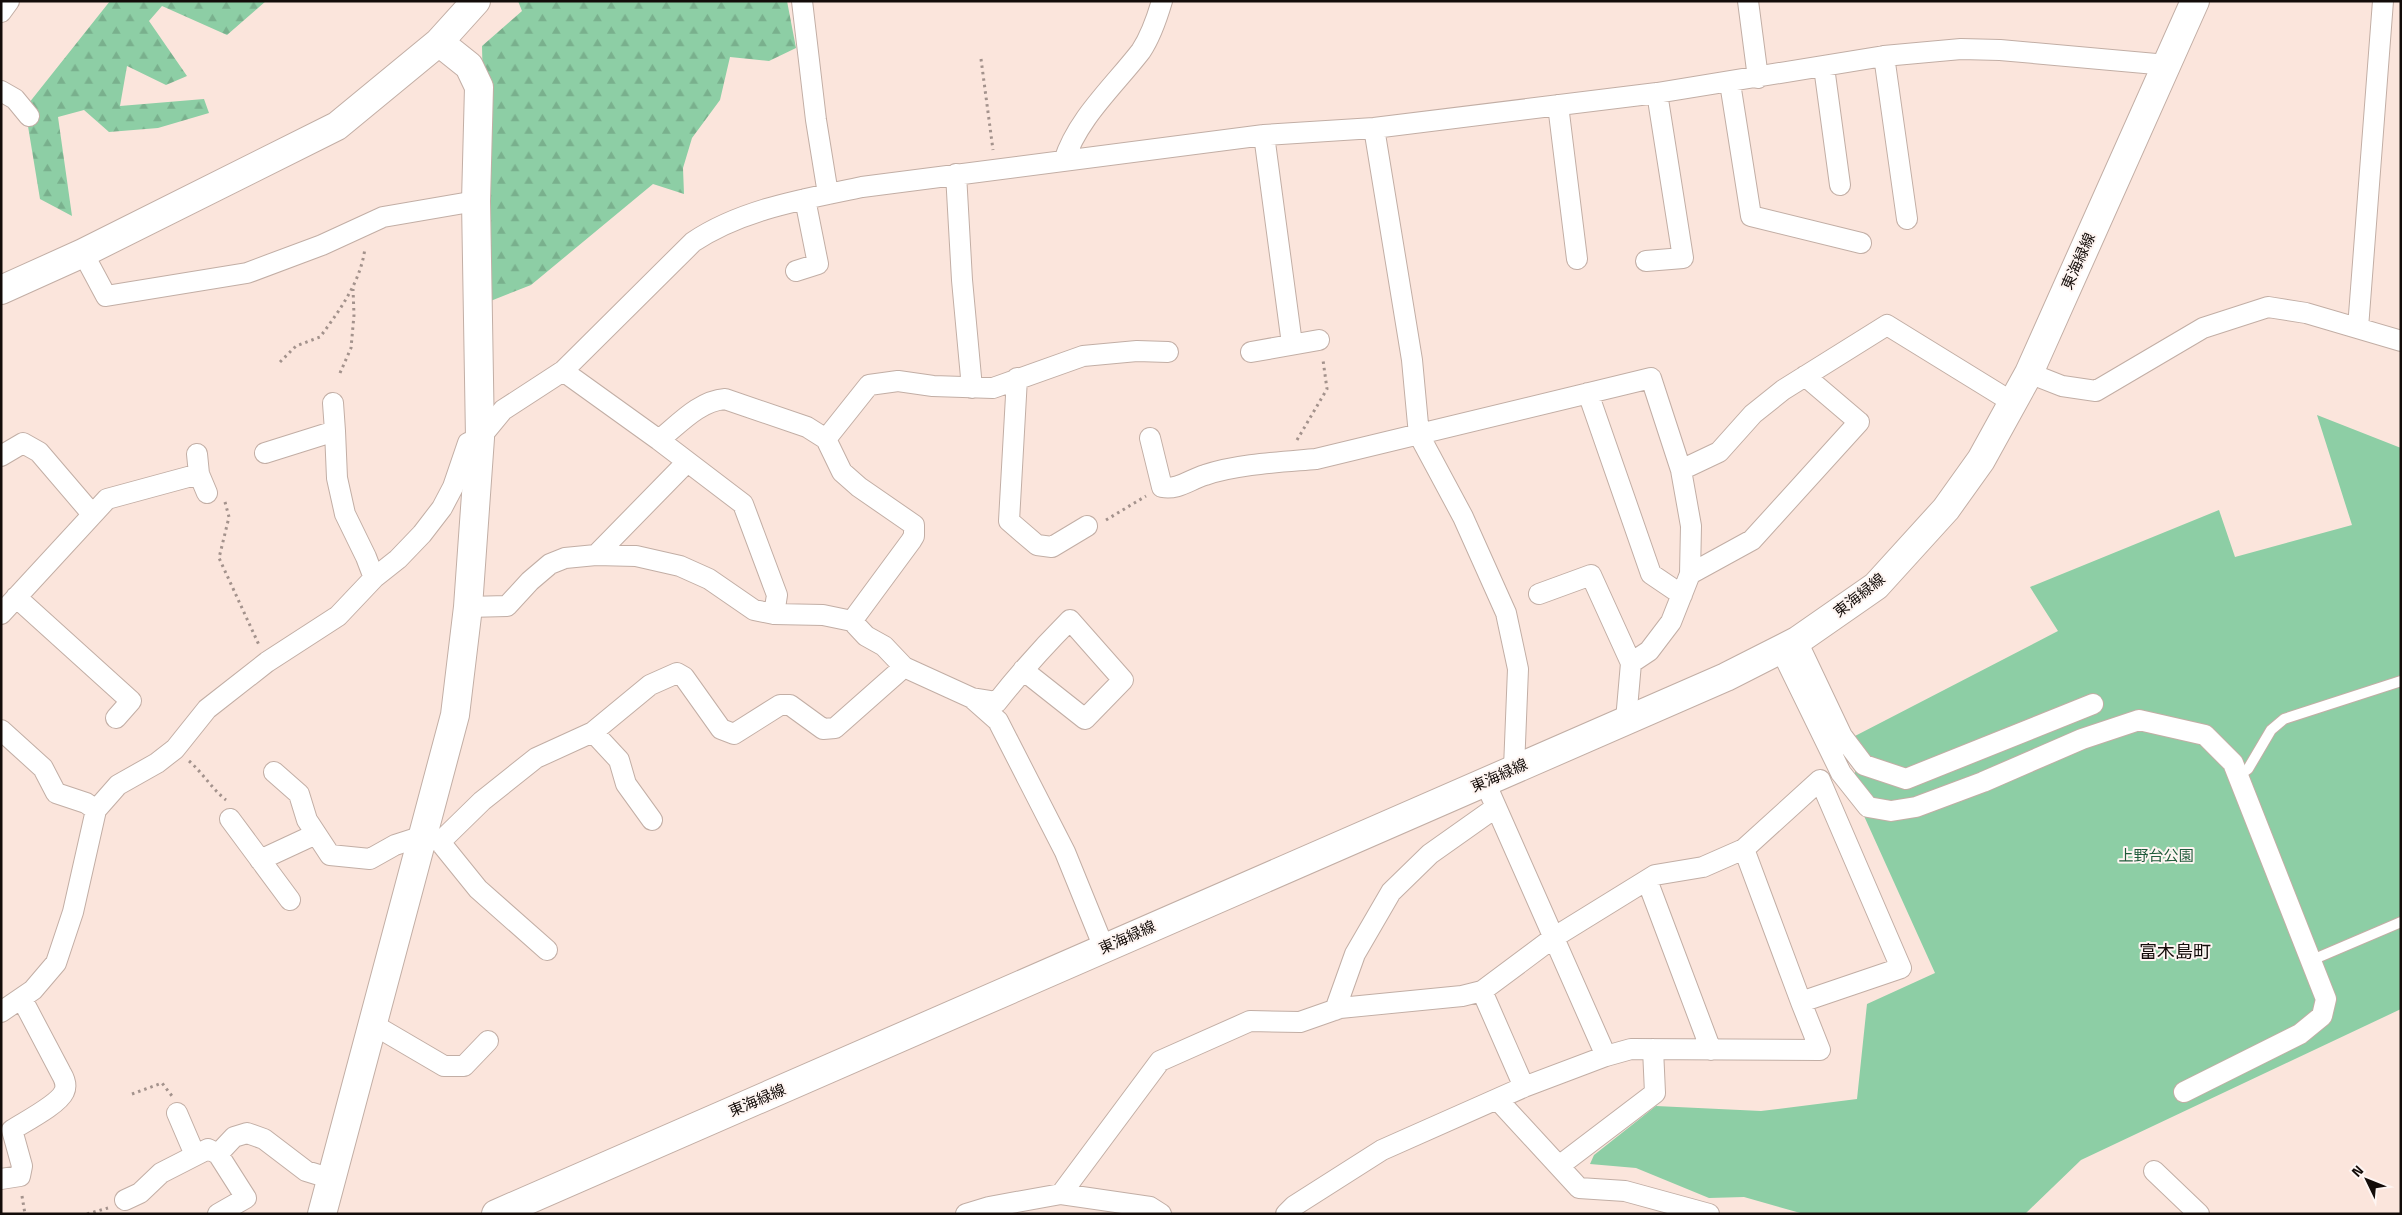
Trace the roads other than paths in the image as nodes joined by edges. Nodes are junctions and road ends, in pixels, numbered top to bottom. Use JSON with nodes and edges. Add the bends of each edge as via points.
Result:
{"nodes":[{"id":1,"x":9,"y":1,"type":"edge"},
{"id":2,"x":476,"y":1,"type":"edge"},
{"id":3,"x":802,"y":1,"type":"edge"},
{"id":4,"x":1162,"y":1,"type":"edge"},
{"id":5,"x":1748,"y":1,"type":"edge"},
{"id":6,"x":2195,"y":1,"type":"edge"},
{"id":7,"x":2383,"y":1,"type":"edge"},
{"id":8,"x":1,"y":12,"type":"edge"},
{"id":9,"x":439,"y":42,"type":"junction"},
{"id":10,"x":1884,"y":56,"type":"junction"},
{"id":11,"x":2167,"y":65,"type":"junction"},
{"id":12,"x":1824,"y":67,"type":"junction"},
{"id":13,"x":1758,"y":78,"type":"junction"},
{"id":14,"x":1730,"y":83,"type":"junction"},
{"id":15,"x":1,"y":91,"type":"edge"},
{"id":16,"x":1657,"y":94,"type":"junction"},
{"id":17,"x":1558,"y":105,"type":"junction"},
{"id":18,"x":29,"y":116,"type":"dead end"},
{"id":19,"x":1374,"y":128,"type":"junction"},
{"id":20,"x":1264,"y":135,"type":"junction"},
{"id":21,"x":1064,"y":161,"type":"junction"},
{"id":22,"x":956,"y":174,"type":"junction"},
{"id":23,"x":1840,"y":185,"type":"dead end"},
{"id":24,"x":828,"y":194,"type":"junction"},
{"id":25,"x":805,"y":199,"type":"junction"},
{"id":26,"x":476,"y":201,"type":"junction"},
{"id":27,"x":1907,"y":219,"type":"dead end"},
{"id":28,"x":1861,"y":244,"type":"dead end"},
{"id":29,"x":83,"y":252,"type":"junction"},
{"id":30,"x":1577,"y":259,"type":"dead end"},
{"id":31,"x":1646,"y":261,"type":"dead end"},
{"id":32,"x":796,"y":271,"type":"dead end"},
{"id":33,"x":1,"y":290,"type":"edge"},
{"id":34,"x":2358,"y":328,"type":"junction"},
{"id":35,"x":1319,"y":340,"type":"road end"},
{"id":36,"x":2401,"y":341,"type":"edge"},
{"id":37,"x":1292,"y":344,"type":"junction"},
{"id":38,"x":1168,"y":352,"type":"dead end"},
{"id":39,"x":1251,"y":352,"type":"dead end"},
{"id":40,"x":563,"y":371,"type":"junction"},
{"id":41,"x":2029,"y":374,"type":"junction"},
{"id":42,"x":1805,"y":376,"type":"junction"},
{"id":43,"x":1017,"y":378,"type":"junction"},
{"id":44,"x":972,"y":388,"type":"junction"},
{"id":45,"x":1588,"y":393,"type":"junction"},
{"id":46,"x":2012,"y":402,"type":"junction"},
{"id":47,"x":333,"y":403,"type":"dead end"},
{"id":48,"x":335,"y":431,"type":"junction"},
{"id":49,"x":1419,"y":435,"type":"junction"},
{"id":50,"x":480,"y":438,"type":"junction"},
{"id":51,"x":1150,"y":438,"type":"dead end"},
{"id":52,"x":659,"y":440,"type":"junction"},
{"id":53,"x":826,"y":440,"type":"junction"},
{"id":54,"x":265,"y":454,"type":"dead end"},
{"id":55,"x":1,"y":456,"type":"edge"},
{"id":56,"x":687,"y":462,"type":"junction"},
{"id":57,"x":1681,"y":470,"type":"junction"},
{"id":58,"x":207,"y":493,"type":"road end"},
{"id":59,"x":92,"y":514,"type":"junction"},
{"id":60,"x":1087,"y":526,"type":"road end"},
{"id":61,"x":596,"y":555,"type":"junction"},
{"id":62,"x":1690,"y":574,"type":"junction"},
{"id":63,"x":374,"y":578,"type":"junction"},
{"id":64,"x":1540,"y":594,"type":"dead end"},
{"id":65,"x":1682,"y":595,"type":"junction"},
{"id":66,"x":16,"y":597,"type":"junction"},
{"id":67,"x":468,"y":607,"type":"junction"},
{"id":68,"x":1,"y":614,"type":"edge"},
{"id":69,"x":774,"y":614,"type":"junction"},
{"id":70,"x":852,"y":621,"type":"junction"},
{"id":71,"x":1789,"y":645,"type":"junction"},
{"id":72,"x":1631,"y":663,"type":"junction"},
{"id":73,"x":904,"y":667,"type":"junction"},
{"id":74,"x":1023,"y":670,"type":"junction"},
{"id":75,"x":2401,"y":681,"type":"edge"},
{"id":76,"x":972,"y":698,"type":"junction"},
{"id":77,"x":2093,"y":704,"type":"dead end"},
{"id":78,"x":116,"y":718,"type":"dead end"},
{"id":79,"x":1626,"y":720,"type":"junction"},
{"id":80,"x":1,"y":730,"type":"edge"},
{"id":81,"x":593,"y":732,"type":"junction"},
{"id":82,"x":1514,"y":768,"type":"junction"},
{"id":83,"x":274,"y":772,"type":"dead end"},
{"id":84,"x":2238,"y":776,"type":"junction"},
{"id":85,"x":1485,"y":782,"type":"junction"},
{"id":86,"x":1495,"y":808,"type":"junction"},
{"id":87,"x":96,"y":810,"type":"junction"},
{"id":88,"x":652,"y":820,"type":"dead end"},
{"id":89,"x":233,"y":823,"type":"road end"},
{"id":90,"x":316,"y":834,"type":"junction"},
{"id":91,"x":432,"y":839,"type":"junction"},
{"id":92,"x":1744,"y":849,"type":"junction"},
{"id":93,"x":260,"y":860,"type":"junction"},
{"id":94,"x":1647,"y":880,"type":"junction"},
{"id":95,"x":290,"y":900,"type":"dead end"},
{"id":96,"x":2401,"y":922,"type":"edge"},
{"id":97,"x":1553,"y":938,"type":"junction"},
{"id":98,"x":1104,"y":948,"type":"junction"},
{"id":99,"x":547,"y":950,"type":"dead end"},
{"id":100,"x":2312,"y":960,"type":"junction"},
{"id":101,"x":1482,"y":991,"type":"junction"},
{"id":102,"x":22,"y":998,"type":"junction"},
{"id":103,"x":1802,"y":1002,"type":"junction"},
{"id":104,"x":1335,"y":1010,"type":"junction"},
{"id":105,"x":1,"y":1012,"type":"edge"},
{"id":106,"x":374,"y":1025,"type":"junction"},
{"id":107,"x":488,"y":1041,"type":"dead end"},
{"id":108,"x":1653,"y":1049,"type":"junction"},
{"id":109,"x":1711,"y":1050,"type":"junction"},
{"id":110,"x":1606,"y":1056,"type":"junction"},
{"id":111,"x":1524,"y":1087,"type":"junction"},
{"id":112,"x":2184,"y":1092,"type":"dead end"},
{"id":113,"x":1497,"y":1099,"type":"junction"},
{"id":114,"x":177,"y":1113,"type":"road end"},
{"id":115,"x":218,"y":1154,"type":"junction"},
{"id":116,"x":195,"y":1155,"type":"junction"},
{"id":117,"x":1559,"y":1166,"type":"junction"},
{"id":118,"x":2154,"y":1171,"type":"dead end"},
{"id":119,"x":1,"y":1179,"type":"edge"},
{"id":120,"x":332,"y":1179,"type":"junction"},
{"id":121,"x":1060,"y":1194,"type":"junction"},
{"id":122,"x":122,"y":1208,"type":"edge"},
{"id":123,"x":510,"y":1211,"type":"edge"},
{"id":124,"x":218,"y":1214,"type":"edge"},
{"id":125,"x":322,"y":1214,"type":"edge"},
{"id":126,"x":966,"y":1214,"type":"edge"},
{"id":127,"x":1161,"y":1214,"type":"edge"},
{"id":128,"x":1286,"y":1214,"type":"edge"},
{"id":129,"x":1709,"y":1214,"type":"edge"},
{"id":130,"x":2199,"y":1214,"type":"edge"}],
"edges":[{"from":1,"to":8,"type":"street"},
{"from":2,"to":9,"type":"main road"},
{"from":3,"to":24,"type":"street"},
{"from":4,"to":21,"type":"street","via":[[1155,24],[1141,50],[1076,134]]},
{"from":5,"to":13,"type":"street"},
{"from":6,"to":11,"type":"main road","name":"東海緑線"},
{"from":7,"to":34,"type":"street"},
{"from":9,"to":26,"type":"main road","via":[[468,66],[479,87]]},
{"from":9,"to":29,"type":"main road","via":[[337,126]]},
{"from":10,"to":11,"type":"street","via":[[1961,49],[2000,50]]},
{"from":10,"to":12,"type":"street"},
{"from":10,"to":27,"type":"street"},
{"from":11,"to":41,"type":"main road","name":"東海緑線"},
{"from":12,"to":13,"type":"street"},
{"from":12,"to":23,"type":"street"},
{"from":13,"to":14,"type":"street"},
{"from":14,"to":16,"type":"street"},
{"from":14,"to":28,"type":"street","via":[[1751,216]]},
{"from":15,"to":18,"type":"street","via":[[14,99]]},
{"from":16,"to":17,"type":"street"},
{"from":16,"to":31,"type":"street","via":[[1683,258]]},
{"from":17,"to":19,"type":"street"},
{"from":17,"to":30,"type":"street"},
{"from":19,"to":20,"type":"street"},
{"from":19,"to":49,"type":"street","via":[[1412,360]]},
{"from":20,"to":21,"type":"street"},
{"from":20,"to":37,"type":"street"},
{"from":21,"to":22,"type":"street"},
{"from":22,"to":24,"type":"street"},
{"from":22,"to":44,"type":"street"},
{"from":24,"to":25,"type":"street"},
{"from":25,"to":32,"type":"street","via":[[818,264]]},
{"from":25,"to":40,"type":"street","via":[[754,213],[713,229],[693,242]]},
{"from":26,"to":29,"type":"street","via":[[383,217],[322,246],[247,272],[106,296]]},
{"from":26,"to":50,"type":"main road"},
{"from":29,"to":33,"type":"main road"},
{"from":34,"to":36,"type":"street"},
{"from":34,"to":41,"type":"street","via":[[2306,312],[2268,307],[2203,328],[2096,391],[2062,386]]},
{"from":35,"to":37,"type":"street"},
{"from":37,"to":39,"type":"street"},
{"from":38,"to":43,"type":"street","via":[[1083,356]]},
{"from":40,"to":50,"type":"street","via":[[503,410]]},
{"from":40,"to":52,"type":"street"},
{"from":41,"to":46,"type":"main road","name":"東海緑線"},
{"from":42,"to":46,"type":"street","via":[[1887,325]]},
{"from":42,"to":57,"type":"street","via":[[1753,414],[1719,452]]},
{"from":42,"to":62,"type":"street","via":[[1859,422],[1752,540]]},
{"from":43,"to":44,"type":"street","via":[[993,388]]},
{"from":43,"to":60,"type":"street","via":[[1009,521],[1037,545],[1052,547]]},
{"from":44,"to":53,"type":"street","via":[[898,381],[869,385]]},
{"from":45,"to":49,"type":"street"},
{"from":45,"to":57,"type":"street","via":[[1650,378]]},
{"from":45,"to":65,"type":"street","via":[[1651,574]]},
{"from":46,"to":71,"type":"main road","name":"東海緑線","via":[[1981,460],[1921,538],[1876,586]]},
{"from":47,"to":48,"type":"street"},
{"from":48,"to":54,"type":"street"},
{"from":48,"to":63,"type":"street","via":[[337,478],[345,514]]},
{"from":49,"to":51,"type":"street","via":[[1316,459],[1206,475],[1172,489],[1162,487]]},
{"from":49,"to":82,"type":"street","via":[[1463,517],[1506,613],[1518,669]]},
{"from":50,"to":63,"type":"street","via":[[468,443],[442,508],[398,559]]},
{"from":50,"to":67,"type":"main road"},
{"from":52,"to":53,"type":"street","via":[[712,400],[725,400],[807,427]]},
{"from":52,"to":56,"type":"street"},
{"from":53,"to":70,"type":"street","via":[[842,472],[914,525],[911,541]]},
{"from":55,"to":59,"type":"street","via":[[22,443],[39,452]]},
{"from":56,"to":61,"type":"street"},
{"from":56,"to":69,"type":"street","via":[[742,504],[777,595]]},
{"from":57,"to":62,"type":"street","via":[[1691,526]]},
{"from":58,"to":59,"type":"street","via":[[198,464],[107,499]]},
{"from":59,"to":66,"type":"street"},
{"from":61,"to":67,"type":"street","via":[[565,558],[550,564],[530,580],[507,606]]},
{"from":61,"to":69,"type":"street","via":[[636,556],[680,566],[710,579],[754,610]]},
{"from":62,"to":65,"type":"street"},
{"from":63,"to":87,"type":"street","via":[[338,616],[266,662],[207,709],[175,749],[118,785]]},
{"from":64,"to":72,"type":"street","via":[[1591,575]]},
{"from":65,"to":72,"type":"street","via":[[1671,622],[1649,651]]},
{"from":66,"to":68,"type":"street"},
{"from":66,"to":78,"type":"street","via":[[131,701]]},
{"from":67,"to":91,"type":"main road","via":[[455,715]]},
{"from":69,"to":70,"type":"street","via":[[823,615]]},
{"from":70,"to":73,"type":"street"},
{"from":71,"to":77,"type":"street","via":[[1842,736],[1864,765],[1906,779]]},
{"from":71,"to":79,"type":"main road","name":"東海緑線"},
{"from":71,"to":84,"type":"street","via":[[1841,773],[1868,806],[1891,811],[1916,807],[2082,739],[2139,720],[2205,735],[2233,763]]},
{"from":72,"to":79,"type":"street"},
{"from":73,"to":76,"type":"street"},
{"from":73,"to":81,"type":"street","via":[[835,728],[823,729],[790,705],[780,705],[734,734],[721,729],[678,673],[650,685]]},
{"from":74,"to":74,"type":"street","via":[[1070,620],[1123,680],[1085,720]]},
{"from":74,"to":76,"type":"street","via":[[997,702]]},
{"from":75,"to":84,"type":"lane","via":[[2284,719],[2271,730],[2248,769]]},
{"from":76,"to":98,"type":"street","via":[[998,721],[1065,852]]},
{"from":79,"to":82,"type":"main road","name":"東海緑線"},
{"from":80,"to":87,"type":"street","via":[[43,768],[56,793],[86,802]]},
{"from":81,"to":88,"type":"street","via":[[619,760],[626,784]]},
{"from":81,"to":91,"type":"street","via":[[536,758]]},
{"from":82,"to":85,"type":"main road","name":"東海緑線"},
{"from":83,"to":90,"type":"street","via":[[298,794]]},
{"from":84,"to":100,"type":"street"},
{"from":85,"to":86,"type":"street"},
{"from":85,"to":98,"type":"main road","name":"東海緑線"},
{"from":86,"to":97,"type":"street"},
{"from":86,"to":104,"type":"street","via":[[1430,854],[1391,892],[1355,954]]},
{"from":87,"to":102,"type":"street","via":[[73,912],[56,963]]},
{"from":89,"to":93,"type":"street"},
{"from":90,"to":91,"type":"street","via":[[330,855],[370,859],[395,845]]},
{"from":90,"to":93,"type":"street"},
{"from":91,"to":99,"type":"street","via":[[478,889]]},
{"from":91,"to":106,"type":"main road"},
{"from":92,"to":94,"type":"street","via":[[1703,867],[1655,875]]},
{"from":92,"to":103,"type":"street"},
{"from":92,"to":103,"type":"street","via":[[1820,780],[1901,968]]},
{"from":93,"to":95,"type":"street"},
{"from":94,"to":97,"type":"street"},
{"from":94,"to":109,"type":"street"},
{"from":96,"to":100,"type":"lane"},
{"from":97,"to":101,"type":"street"},
{"from":97,"to":110,"type":"street"},
{"from":98,"to":123,"type":"main road","name":"東海緑線"},
{"from":100,"to":112,"type":"street","via":[[2326,999],[2322,1016],[2285,1043]]},
{"from":101,"to":104,"type":"street"},
{"from":101,"to":111,"type":"street"},
{"from":102,"to":105,"type":"street"},
{"from":102,"to":119,"type":"street","via":[[62,1073],[64,1092],[55,1102],[12,1130],[22,1166],[20,1176]]},
{"from":103,"to":109,"type":"street","via":[[1820,1050]]},
{"from":104,"to":121,"type":"street","via":[[1300,1022],[1250,1021],[1160,1061]]},
{"from":106,"to":107,"type":"street","via":[[444,1066],[464,1066]]},
{"from":106,"to":120,"type":"main road"},
{"from":108,"to":109,"type":"street"},
{"from":108,"to":110,"type":"street","via":[[1631,1049]]},
{"from":108,"to":117,"type":"street","via":[[1655,1094]]},
{"from":110,"to":111,"type":"street"},
{"from":111,"to":113,"type":"street"},
{"from":113,"to":117,"type":"street"},
{"from":113,"to":128,"type":"street","via":[[1382,1150]]},
{"from":114,"to":116,"type":"street"},
{"from":115,"to":116,"type":"street","via":[[208,1149]]},
{"from":115,"to":120,"type":"street","via":[[234,1136],[247,1133],[264,1140],[306,1171]]},
{"from":115,"to":124,"type":"street","via":[[246,1198]]},
{"from":116,"to":122,"type":"street","via":[[160,1173]]},
{"from":117,"to":129,"type":"street","via":[[1579,1188],[1625,1191]]},
{"from":118,"to":130,"type":"street"},
{"from":120,"to":125,"type":"main road"},
{"from":121,"to":126,"type":"street"},
{"from":121,"to":127,"type":"street","via":[[1150,1208]]}]}
